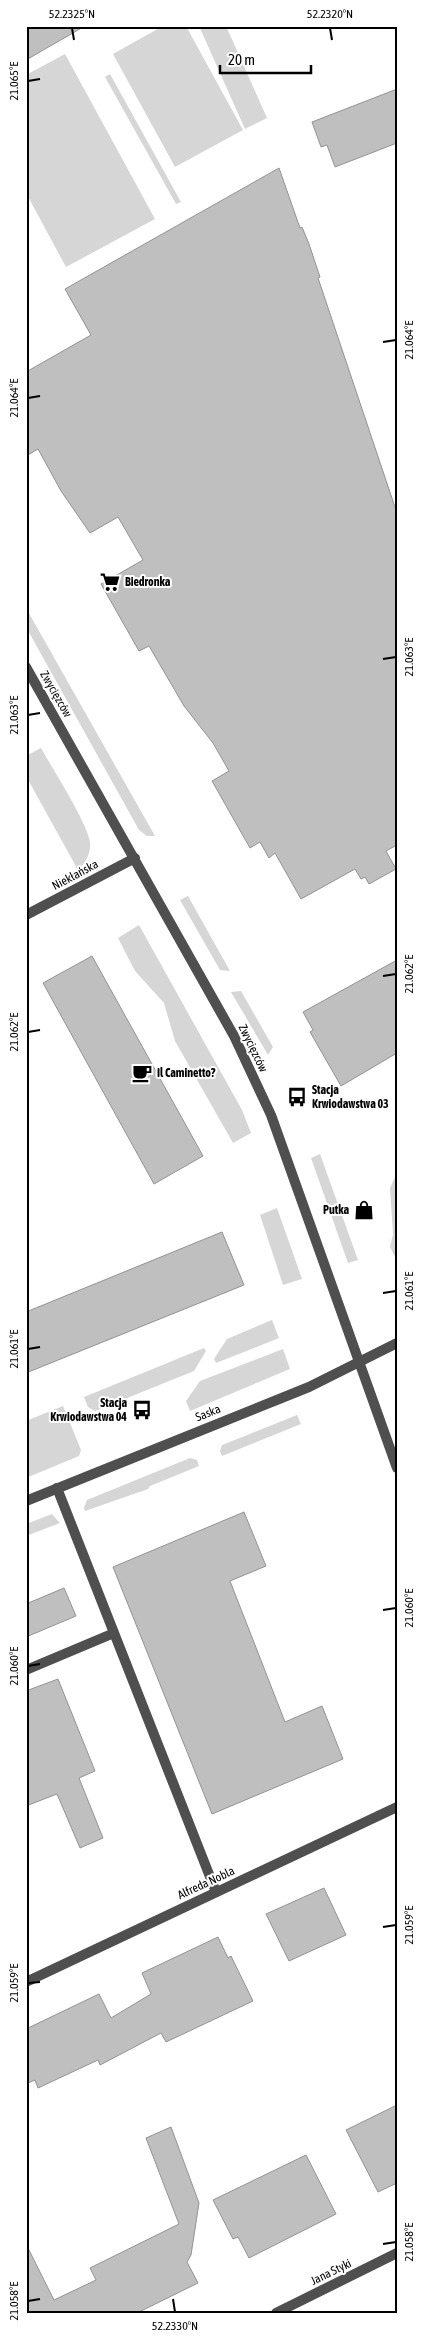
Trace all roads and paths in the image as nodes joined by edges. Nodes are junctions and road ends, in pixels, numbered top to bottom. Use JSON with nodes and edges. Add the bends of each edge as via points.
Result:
{"nodes":[{"id":1,"x":26,"y":667,"type":"edge"},
{"id":2,"x":134,"y":858,"type":"junction"},
{"id":3,"x":26,"y":915,"type":"edge"},
{"id":4,"x":397,"y":1343,"type":"edge"},
{"id":5,"x":360,"y":1363,"type":"junction"},
{"id":6,"x":397,"y":1468,"type":"edge"},
{"id":7,"x":57,"y":1488,"type":"junction"},
{"id":8,"x":26,"y":1501,"type":"edge"},
{"id":9,"x":114,"y":1633,"type":"junction"},
{"id":10,"x":26,"y":1670,"type":"edge"},
{"id":11,"x":397,"y":1807,"type":"edge"},
{"id":12,"x":216,"y":1892,"type":"junction"},
{"id":13,"x":26,"y":1982,"type":"edge"},
{"id":14,"x":397,"y":2253,"type":"edge"},
{"id":15,"x":276,"y":2313,"type":"edge"}],
"edges":[{"from":1,"to":2,"type":"street","name":"Zwycięzców"},
{"from":2,"to":3,"type":"street","name":"Niekłańska"},
{"from":2,"to":5,"type":"street","name":"Zwycięzców","via":[[234,1036],[271,1115]]},
{"from":4,"to":5,"type":"street","name":"Saska"},
{"from":5,"to":6,"type":"street","name":"Zwycięzców"},
{"from":5,"to":7,"type":"street","name":"Saska","via":[[309,1387]]},
{"from":7,"to":8,"type":"street","name":"Saska"},
{"from":7,"to":9,"type":"street"},
{"from":9,"to":10,"type":"street"},
{"from":9,"to":12,"type":"street"},
{"from":11,"to":12,"type":"street","name":"Alfreda Nobla"},
{"from":12,"to":13,"type":"street","name":"Alfreda Nobla"},
{"from":14,"to":15,"type":"street","name":"Jana Styki"}]}
